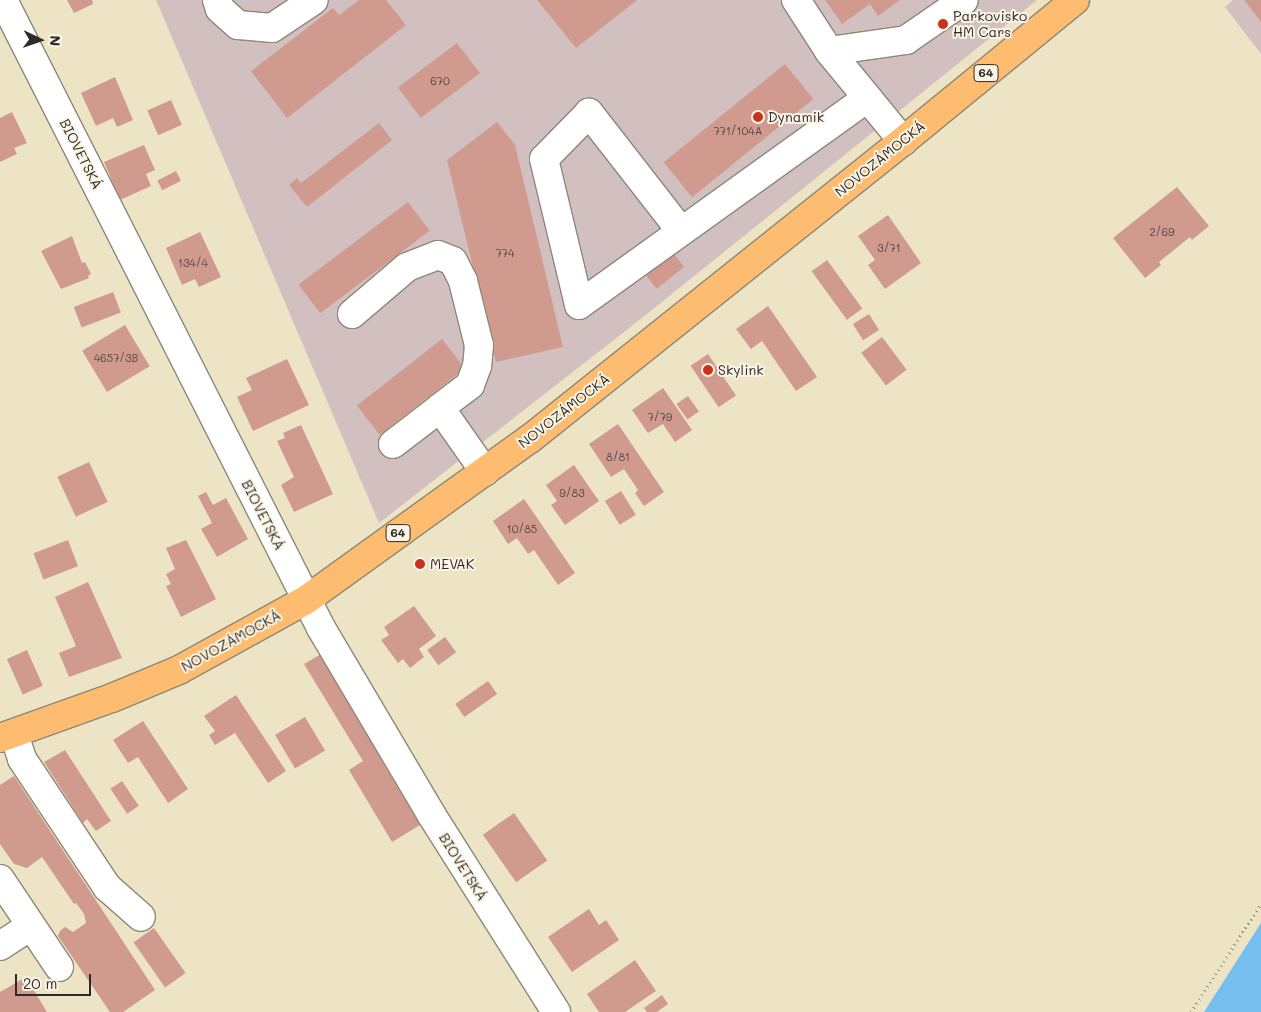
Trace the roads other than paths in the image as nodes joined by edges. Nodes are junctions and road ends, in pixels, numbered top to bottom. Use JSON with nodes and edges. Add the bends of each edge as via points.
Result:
{"nodes":[{"id":1,"x":3,"y":0,"type":"edge"},
{"id":2,"x":217,"y":0,"type":"edge"},
{"id":3,"x":314,"y":0,"type":"edge"},
{"id":4,"x":796,"y":0,"type":"edge"},
{"id":5,"x":964,"y":0,"type":"edge"},
{"id":6,"x":1070,"y":2,"type":"edge"},
{"id":7,"x":829,"y":51,"type":"junction"},
{"id":8,"x":866,"y":98,"type":"junction"},
{"id":9,"x":903,"y":141,"type":"junction"},
{"id":10,"x":682,"y":231,"type":"junction"},
{"id":11,"x":352,"y":314,"type":"dead end"},
{"id":12,"x":440,"y":408,"type":"junction"},
{"id":13,"x":393,"y":444,"type":"dead end"},
{"id":14,"x":485,"y":472,"type":"junction"},
{"id":15,"x":306,"y":600,"type":"junction"},
{"id":16,"x":7,"y":736,"type":"edge"},
{"id":17,"x":0,"y":879,"type":"edge"},
{"id":18,"x":141,"y":917,"type":"dead end"},
{"id":19,"x":31,"y":926,"type":"junction"},
{"id":20,"x":0,"y":946,"type":"edge"},
{"id":21,"x":59,"y":967,"type":"dead end"},
{"id":22,"x":556,"y":1012,"type":"edge"}],
"edges":[{"from":1,"to":15,"type":"street","name":"BIOVETSKÁ"},
{"from":2,"to":3,"type":"street","via":[[220,9],[238,25],[272,28]]},
{"from":4,"to":7,"type":"street"},
{"from":5,"to":7,"type":"street","via":[[906,40]]},
{"from":6,"to":9,"type":"main road","name":"NOVOZÁMOCKÁ","number":"64"},
{"from":7,"to":8,"type":"street"},
{"from":8,"to":9,"type":"street"},
{"from":8,"to":10,"type":"street"},
{"from":9,"to":14,"type":"main road","name":"NOVOZÁMOCKÁ","number":"64"},
{"from":10,"to":10,"type":"street","via":[[589,113],[544,159],[579,305]]},
{"from":11,"to":12,"type":"street","via":[[407,267],[438,255],[453,261],[463,282],[479,345],[470,384]]},
{"from":12,"to":13,"type":"street"},
{"from":12,"to":14,"type":"street"},
{"from":14,"to":15,"type":"main road","name":"NOVOZÁMOCKÁ","number":"64"},
{"from":15,"to":16,"type":"main road","name":"NOVOZÁMOCKÁ","number":"64","via":[[179,670]]},
{"from":15,"to":22,"type":"street","name":"BIOVETSKÁ","via":[[431,814]]},
{"from":16,"to":18,"type":"street","via":[[107,887]]},
{"from":17,"to":19,"type":"street"},
{"from":19,"to":20,"type":"street"},
{"from":19,"to":21,"type":"street"}]}
